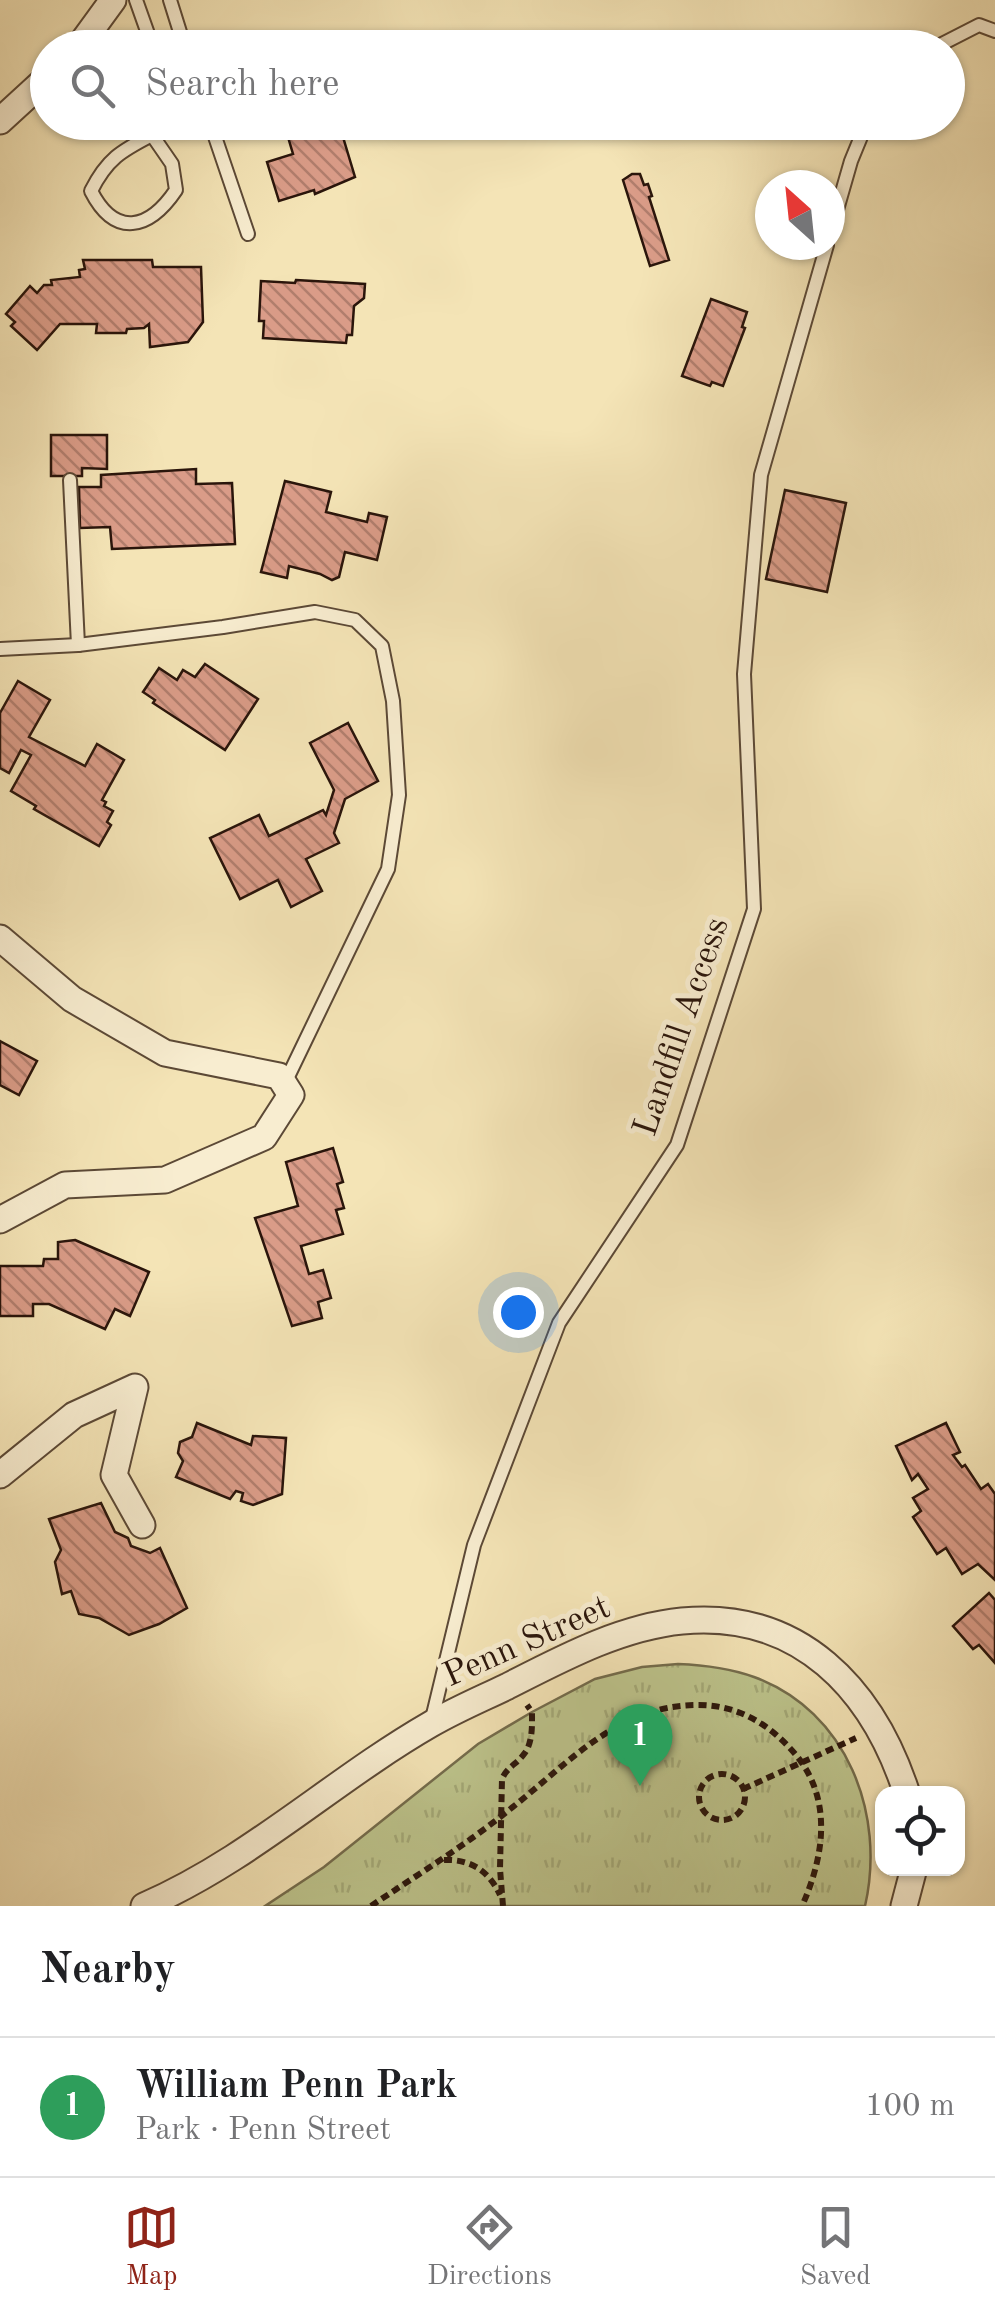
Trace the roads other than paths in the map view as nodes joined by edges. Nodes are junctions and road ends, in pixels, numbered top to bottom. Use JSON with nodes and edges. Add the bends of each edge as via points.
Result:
{"nodes":[{"id":1,"x":113,"y":0,"type":"edge"},
{"id":2,"x":136,"y":0,"type":"edge"},
{"id":3,"x":170,"y":0,"type":"edge"},
{"id":4,"x":91,"y":30,"type":"edge"},
{"id":5,"x":147,"y":30,"type":"edge"},
{"id":6,"x":180,"y":30,"type":"edge"},
{"id":7,"x":995,"y":31,"type":"edge"},
{"id":8,"x":965,"y":32,"type":"edge"},
{"id":9,"x":30,"y":94,"type":"edge"},
{"id":10,"x":0,"y":122,"type":"edge"},
{"id":11,"x":137,"y":140,"type":"edge"},
{"id":12,"x":158,"y":140,"type":"edge"},
{"id":13,"x":216,"y":140,"type":"edge"},
{"id":14,"x":859,"y":140,"type":"edge"},
{"id":15,"x":845,"y":182,"type":"edge"},
{"id":16,"x":248,"y":234,"type":"dead end"},
{"id":17,"x":823,"y":260,"type":"edge"},
{"id":18,"x":70,"y":480,"type":"dead end"},
{"id":19,"x":78,"y":645,"type":"junction"},
{"id":20,"x":0,"y":648,"type":"edge"},
{"id":21,"x":0,"y":938,"type":"edge"},
{"id":22,"x":284,"y":1085,"type":"junction"},
{"id":23,"x":0,"y":1220,"type":"edge"},
{"id":24,"x":0,"y":1475,"type":"edge"},
{"id":25,"x":142,"y":1525,"type":"dead end"},
{"id":26,"x":430,"y":1725,"type":"junction"},
{"id":27,"x":904,"y":1786,"type":"edge"},
{"id":28,"x":912,"y":1876,"type":"edge"},
{"id":29,"x":144,"y":1906,"type":"edge"},
{"id":30,"x":904,"y":1906,"type":"edge"}],
"edges":[{"from":1,"to":4,"type":"street"},
{"from":2,"to":5,"type":"lane"},
{"from":3,"to":6,"type":"lane"},
{"from":7,"to":8,"type":"lane","via":[[979,25]]},
{"from":9,"to":10,"type":"street"},
{"from":11,"to":12,"type":"lane","via":[[104,166],[91,191],[102,212],[120,223],[145,222],[176,190]]},
{"from":13,"to":16,"type":"lane"},
{"from":14,"to":15,"type":"lane"},
{"from":17,"to":26,"type":"lane","name":"Landfill Access","via":[[761,475],[744,674],[754,910],[677,1145],[559,1323],[474,1546]]},
{"from":18,"to":19,"type":"lane"},
{"from":19,"to":20,"type":"lane"},
{"from":19,"to":22,"type":"lane","via":[[315,612],[355,620],[382,646],[399,795],[388,869]]},
{"from":21,"to":22,"type":"street","via":[[72,999],[165,1053],[278,1076]]},
{"from":22,"to":23,"type":"street","via":[[290,1095],[264,1137],[166,1180],[65,1185]]},
{"from":24,"to":25,"type":"street","via":[[74,1414],[135,1387],[114,1475]]},
{"from":26,"to":27,"type":"street","name":"Penn Street","via":[[620,1636],[681,1621],[737,1621],[788,1637],[832,1666],[878,1726]]},
{"from":26,"to":29,"type":"street","name":"Penn Street","via":[[246,1851]]},
{"from":28,"to":30,"type":"street"}]}
